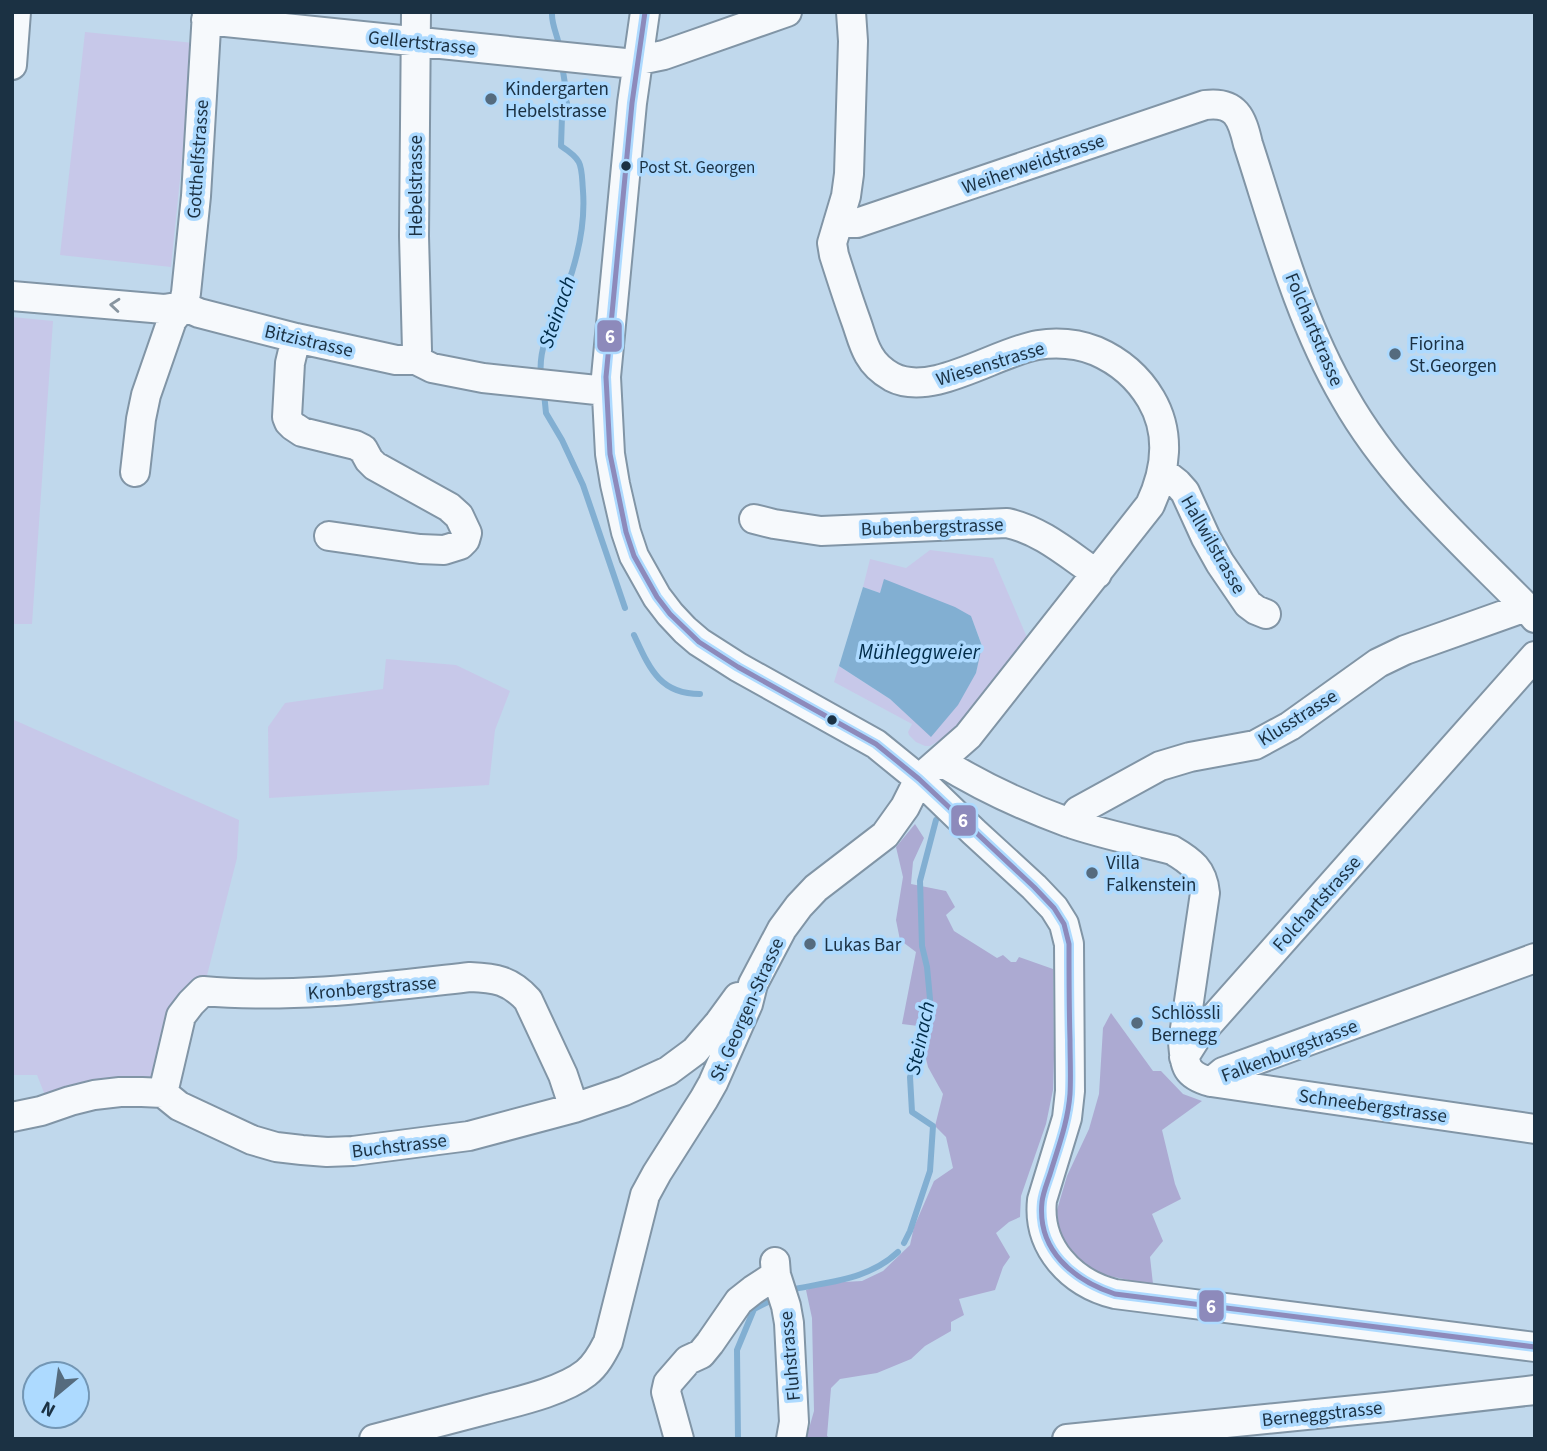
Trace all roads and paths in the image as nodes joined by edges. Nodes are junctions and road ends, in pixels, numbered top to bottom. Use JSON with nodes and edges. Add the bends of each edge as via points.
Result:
{"nodes":[{"id":1,"x":16,"y":12,"type":"edge"},
{"id":2,"x":416,"y":12,"type":"edge"},
{"id":3,"x":645,"y":12,"type":"edge"},
{"id":4,"x":787,"y":12,"type":"edge"},
{"id":5,"x":851,"y":12,"type":"edge"},
{"id":6,"x":206,"y":16,"type":"edge"},
{"id":7,"x":416,"y":42,"type":"junction"},
{"id":8,"x":638,"y":60,"type":"junction"},
{"id":9,"x":12,"y":65,"type":"edge"},
{"id":10,"x":1227,"y":107,"type":"joint"},
{"id":11,"x":838,"y":223,"type":"junction"},
{"id":12,"x":12,"y":296,"type":"edge"},
{"id":13,"x":183,"y":306,"type":"junction"},
{"id":14,"x":296,"y":338,"type":"junction"},
{"id":15,"x":416,"y":360,"type":"junction"},
{"id":16,"x":606,"y":391,"type":"junction"},
{"id":17,"x":135,"y":471,"type":"dead end"},
{"id":18,"x":1163,"y":472,"type":"junction"},
{"id":19,"x":754,"y":519,"type":"dead end"},
{"id":20,"x":329,"y":536,"type":"dead end"},
{"id":21,"x":1097,"y":574,"type":"junction"},
{"id":22,"x":1530,"y":612,"type":"edge"},
{"id":23,"x":1266,"y":614,"type":"dead end"},
{"id":24,"x":1535,"y":656,"type":"edge"},
{"id":25,"x":930,"y":770,"type":"junction"},
{"id":26,"x":1070,"y":823,"type":"junction"},
{"id":27,"x":1535,"y":958,"type":"edge"},
{"id":28,"x":753,"y":984,"type":"junction"},
{"id":29,"x":1184,"y":1058,"type":"junction"},
{"id":30,"x":1210,"y":1082,"type":"junction"},
{"id":31,"x":163,"y":1093,"type":"junction"},
{"id":32,"x":574,"y":1108,"type":"junction"},
{"id":33,"x":12,"y":1117,"type":"edge"},
{"id":34,"x":1535,"y":1129,"type":"edge"},
{"id":35,"x":1535,"y":1348,"type":"edge"},
{"id":36,"x":1535,"y":1390,"type":"edge"},
{"id":37,"x":374,"y":1439,"type":"edge"},
{"id":38,"x":679,"y":1439,"type":"edge"},
{"id":39,"x":791,"y":1439,"type":"edge"},
{"id":40,"x":1067,"y":1439,"type":"edge"}],
"edges":[{"from":1,"to":9,"type":"street"},
{"from":2,"to":7,"type":"street","name":"Hebelstrasse"},
{"from":3,"to":8,"type":"street"},
{"from":4,"to":8,"type":"street","name":"Gellertstrasse"},
{"from":5,"to":11,"type":"street","name":"Wiesenstrasse","via":[[849,174]]},
{"from":6,"to":7,"type":"street","name":"Gellertstrasse"},
{"from":6,"to":13,"type":"street","name":"Gotthelfstrasse","via":[[196,196]]},
{"from":7,"to":8,"type":"street","name":"Gellertstrasse","via":[[625,63]]},
{"from":7,"to":15,"type":"street","name":"Hebelstrasse"},
{"from":8,"to":16,"type":"street"},
{"from":10,"to":11,"type":"street","name":"Weiherweidstrasse","via":[[1205,105],[857,223]]},
{"from":10,"to":22,"type":"street","name":"Folchartstrasse","via":[[1243,122],[1301,305],[1345,398],[1404,481]]},
{"from":11,"to":18,"type":"street","name":"Wiesenstrasse","via":[[834,255],[864,345],[883,371],[903,381],[925,383],[1038,345],[1088,348],[1131,373],[1152,401],[1163,435]]},
{"from":13,"to":12,"type":"street","name":"Bitzistrasse","one_way":true,"via":[[164,309]]},
{"from":13,"to":14,"type":"street","name":"Bitzistrasse"},
{"from":13,"to":17,"type":"street","via":[[172,320],[145,396]]},
{"from":14,"to":15,"type":"street","name":"Bitzistrasse","via":[[396,360]]},
{"from":14,"to":20,"type":"street","via":[[287,417],[293,426],[363,449],[375,466],[459,516],[467,533],[460,545],[443,550]]},
{"from":15,"to":16,"type":"street","name":"Bitzistrasse","via":[[432,368],[483,378]]},
{"from":16,"to":25,"type":"street","via":[[610,454],[626,532],[644,576],[670,614],[715,653]]},
{"from":18,"to":21,"type":"street","name":"Wiesenstrasse","via":[[1150,505]]},
{"from":18,"to":23,"type":"street","name":"Hallwilstrasse","via":[[1185,492],[1215,555],[1248,604]]},
{"from":19,"to":21,"type":"street","name":"Bubenbergstrasse","via":[[821,531],[1007,523],[1037,534]]},
{"from":21,"to":25,"type":"street","name":"Wiesenstrasse","via":[[968,736]]},
{"from":22,"to":26,"type":"street","name":"Klusstrasse","via":[[1405,650],[1255,745],[1160,766],[1078,811]]},
{"from":24,"to":29,"type":"street","name":"Folchartstrasse","via":[[1196,1038]]},
{"from":25,"to":26,"type":"street","via":[[959,772]]},
{"from":25,"to":28,"type":"street","name":"St. Georgen-Strasse","via":[[885,835],[799,906]]},
{"from":25,"to":35,"type":"street","via":[[965,824],[1034,887],[1064,924],[1070,965],[1070,1091],[1041,1218],[1052,1250],[1067,1269],[1092,1286],[1123,1295]]},
{"from":26,"to":29,"type":"street","via":[[1172,850],[1198,869],[1204,881],[1184,1025]]},
{"from":27,"to":30,"type":"street","name":"Falkenburgstrasse","via":[[1223,1072]]},
{"from":28,"to":32,"type":"street","name":"Buchstrasse","via":[[684,1061],[624,1091]]},
{"from":28,"to":37,"type":"street","name":"St. Georgen-Strasse","via":[[713,1083],[645,1195],[608,1342],[594,1366],[573,1381],[518,1402]]},
{"from":29,"to":30,"type":"street","name":"Falkenburgstrasse","via":[[1192,1075]]},
{"from":30,"to":34,"type":"street","name":"Schneebergstrasse"},
{"from":31,"to":32,"type":"street","name":"Buchstrasse","via":[[179,1106],[253,1140],[327,1152],[469,1136]]},
{"from":31,"to":32,"type":"street","name":"Kronbergstrasse","via":[[181,1016],[203,992],[337,991],[470,977],[498,979],[519,989],[528,1000]]},
{"from":31,"to":33,"type":"street","via":[[94,1095]]},
{"from":36,"to":40,"type":"street","name":"Berneggstrasse"},
{"from":38,"to":39,"type":"street","name":"Fluhstrasse","via":[[666,1392],[668,1383],[688,1360],[701,1354],[739,1301],[752,1290],[779,1283],[789,1324]]}]}
